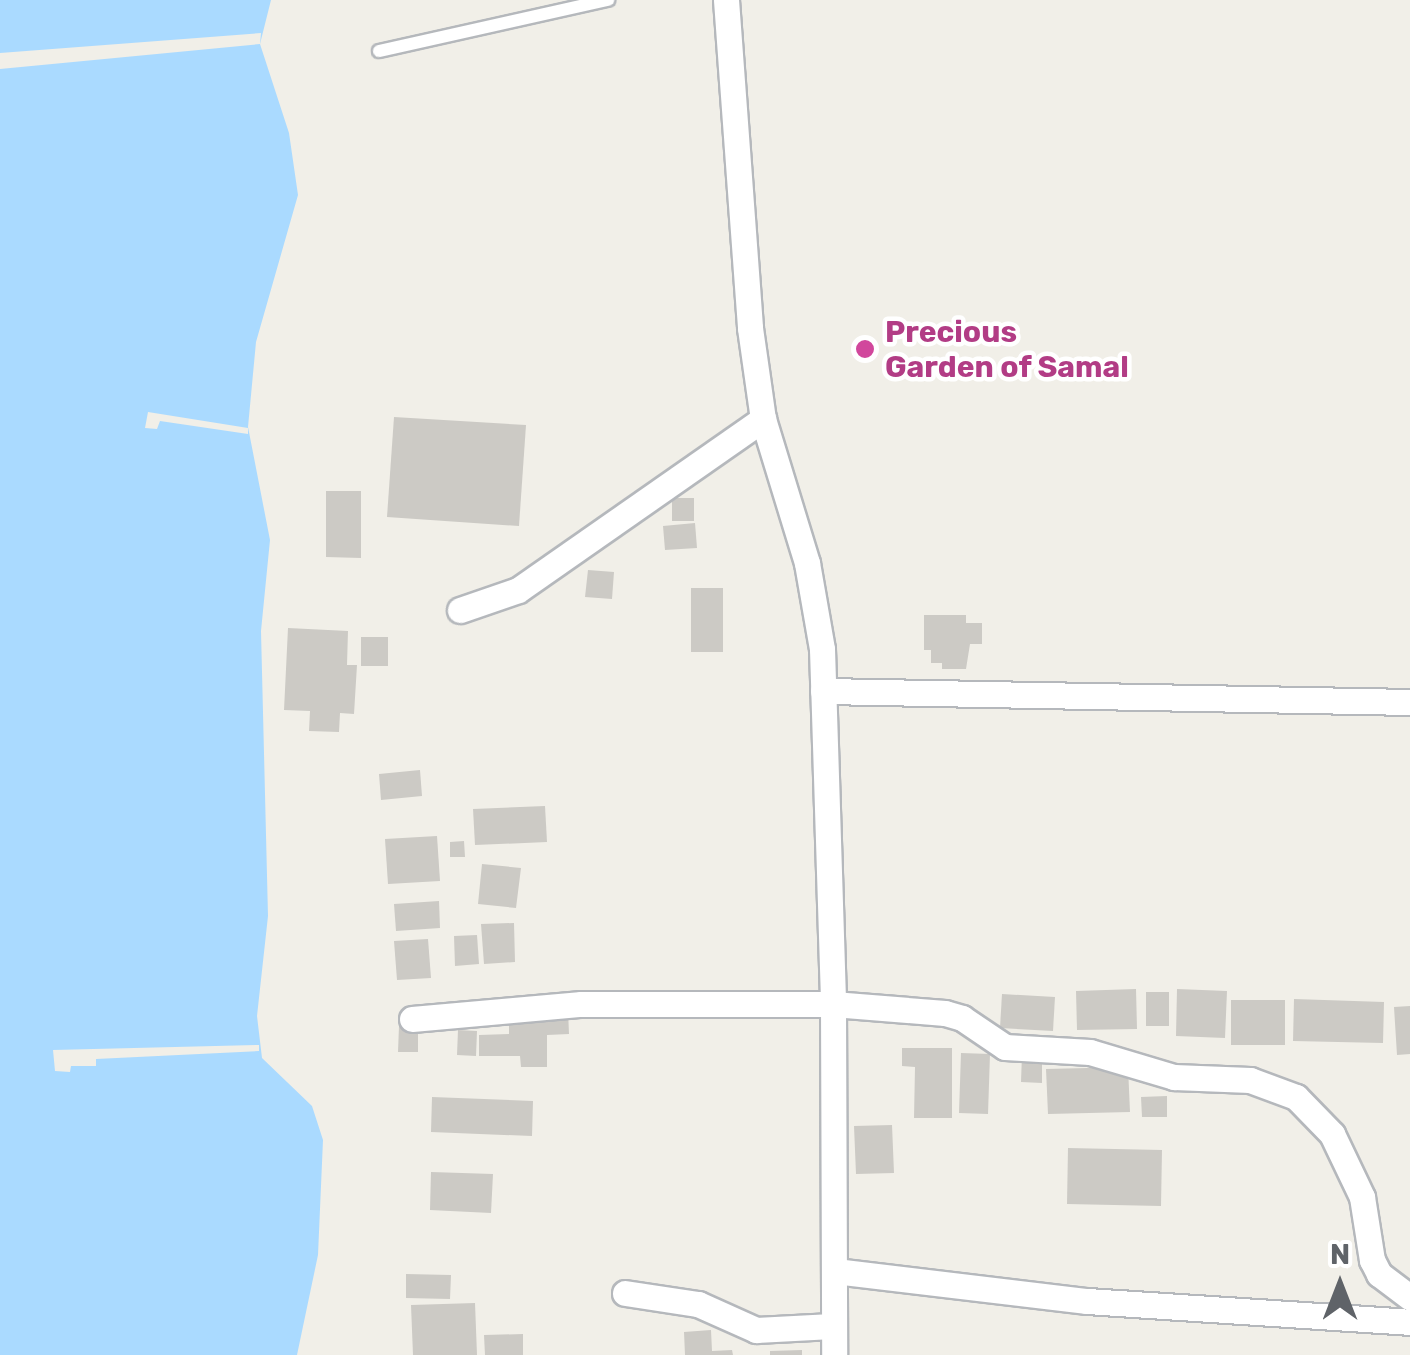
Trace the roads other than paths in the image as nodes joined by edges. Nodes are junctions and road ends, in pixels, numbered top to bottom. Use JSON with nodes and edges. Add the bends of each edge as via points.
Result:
{"nodes":[{"id":1,"x":608,"y":0,"type":"edge"},
{"id":2,"x":726,"y":0,"type":"edge"},
{"id":3,"x":379,"y":52,"type":"dead end"},
{"id":4,"x":762,"y":419,"type":"junction"},
{"id":5,"x":460,"y":610,"type":"dead end"},
{"id":6,"x":824,"y":692,"type":"junction"},
{"id":7,"x":1410,"y":702,"type":"edge"},
{"id":8,"x":833,"y":1004,"type":"junction"},
{"id":9,"x":412,"y":1018,"type":"dead end"},
{"id":10,"x":835,"y":1272,"type":"junction"},
{"id":11,"x":624,"y":1293,"type":"dead end"},
{"id":12,"x":1410,"y":1296,"type":"edge"},
{"id":13,"x":1410,"y":1322,"type":"edge"},
{"id":14,"x":832,"y":1326,"type":"junction"},
{"id":15,"x":834,"y":1355,"type":"edge"}],
"edges":[{"from":1,"to":3,"type":"lane"},
{"from":2,"to":4,"type":"street"},
{"from":4,"to":5,"type":"street","via":[[518,590]]},
{"from":4,"to":6,"type":"street","via":[[807,564]]},
{"from":6,"to":7,"type":"street"},
{"from":6,"to":8,"type":"street"},
{"from":8,"to":9,"type":"street","via":[[582,1004]]},
{"from":8,"to":10,"type":"street"},
{"from":8,"to":12,"type":"street","via":[[945,1013],[1005,1047],[1090,1052],[1174,1077],[1250,1080],[1296,1096],[1332,1134],[1352,1170],[1379,1274]]},
{"from":10,"to":13,"type":"street","via":[[1087,1300]]},
{"from":10,"to":14,"type":"street"},
{"from":11,"to":14,"type":"street","via":[[698,1304],[756,1330]]},
{"from":14,"to":15,"type":"street"}]}
